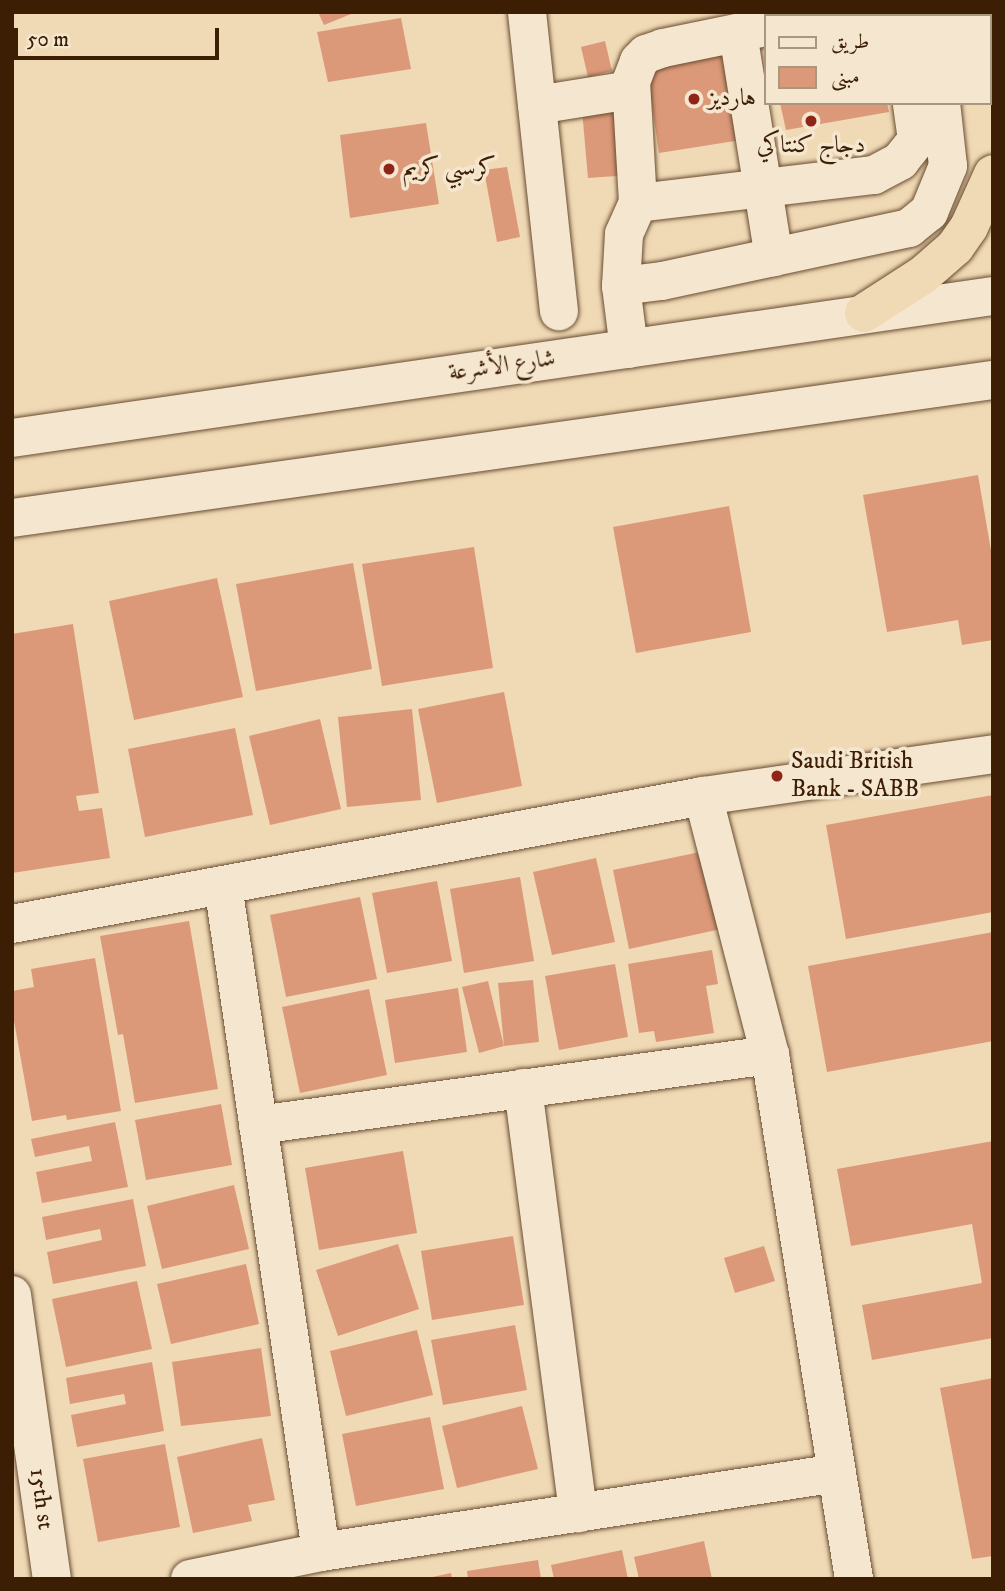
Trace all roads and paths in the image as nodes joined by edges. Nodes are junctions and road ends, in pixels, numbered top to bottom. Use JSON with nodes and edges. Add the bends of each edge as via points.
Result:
{"nodes":[{"id":1,"x":527,"y":12,"type":"edge"},
{"id":2,"x":751,"y":30,"type":"edge"},
{"id":3,"x":631,"y":90,"type":"junction"},
{"id":4,"x":537,"y":105,"type":"junction"},
{"id":5,"x":912,"y":105,"type":"edge"},
{"id":6,"x":941,"y":105,"type":"edge"},
{"id":7,"x":993,"y":174,"type":"edge"},
{"id":8,"x":765,"y":188,"type":"junction"},
{"id":9,"x":638,"y":203,"type":"junction"},
{"id":10,"x":774,"y":257,"type":"junction"},
{"id":11,"x":621,"y":286,"type":"junction"},
{"id":12,"x":993,"y":296,"type":"edge"},
{"id":13,"x":559,"y":311,"type":"junction"},
{"id":14,"x":863,"y":313,"type":"junction"},
{"id":15,"x":615,"y":350,"type":"junction"},
{"id":16,"x":524,"y":363,"type":"junction"},
{"id":17,"x":993,"y":380,"type":"edge"},
{"id":18,"x":12,"y":438,"type":"edge"},
{"id":19,"x":12,"y":518,"type":"edge"},
{"id":20,"x":993,"y":754,"type":"edge"},
{"id":21,"x":703,"y":796,"type":"junction"},
{"id":22,"x":223,"y":886,"type":"junction"},
{"id":23,"x":12,"y":924,"type":"edge"},
{"id":24,"x":770,"y":1055,"type":"junction"},
{"id":25,"x":523,"y":1088,"type":"junction"},
{"id":26,"x":258,"y":1125,"type":"junction"},
{"id":27,"x":12,"y":1295,"type":"edge"},
{"id":28,"x":837,"y":1473,"type":"junction"},
{"id":29,"x":578,"y":1513,"type":"junction"},
{"id":30,"x":321,"y":1552,"type":"junction"},
{"id":31,"x":52,"y":1579,"type":"edge"},
{"id":32,"x":190,"y":1579,"type":"edge"},
{"id":33,"x":854,"y":1579,"type":"edge"}],
"edges":[{"from":1,"to":4,"type":"street"},
{"from":2,"to":3,"type":"street","via":[[646,54],[639,61]]},
{"from":2,"to":8,"type":"street"},
{"from":3,"to":4,"type":"street"},
{"from":3,"to":9,"type":"street"},
{"from":4,"to":13,"type":"street"},
{"from":5,"to":8,"type":"street","via":[[917,140],[891,168],[874,175]]},
{"from":6,"to":10,"type":"street","via":[[948,166],[929,212],[909,228]]},
{"from":7,"to":14,"type":"highway","via":[[955,247],[923,275]]},
{"from":8,"to":9,"type":"street"},
{"from":8,"to":10,"type":"street"},
{"from":9,"to":11,"type":"street","via":[[624,234]]},
{"from":10,"to":11,"type":"street"},
{"from":11,"to":15,"type":"street"},
{"from":12,"to":14,"type":"street","name":"شارع الأشرعة"},
{"from":13,"to":15,"type":"street"},
{"from":13,"to":16,"type":"street"},
{"from":14,"to":15,"type":"street","name":"شارع الأشرعة"},
{"from":15,"to":16,"type":"street","name":"شارع الأشرعة"},
{"from":16,"to":18,"type":"street","name":"شارع الأشرعة"},
{"from":17,"to":19,"type":"street"},
{"from":20,"to":21,"type":"street"},
{"from":21,"to":22,"type":"street"},
{"from":21,"to":24,"type":"street"},
{"from":22,"to":23,"type":"street"},
{"from":22,"to":26,"type":"street"},
{"from":24,"to":25,"type":"street"},
{"from":24,"to":28,"type":"street"},
{"from":25,"to":26,"type":"street"},
{"from":25,"to":29,"type":"street"},
{"from":26,"to":30,"type":"street"},
{"from":27,"to":31,"type":"street","name":"15th st"},
{"from":28,"to":29,"type":"street"},
{"from":28,"to":33,"type":"street"},
{"from":29,"to":30,"type":"street"},
{"from":30,"to":32,"type":"street"}]}
